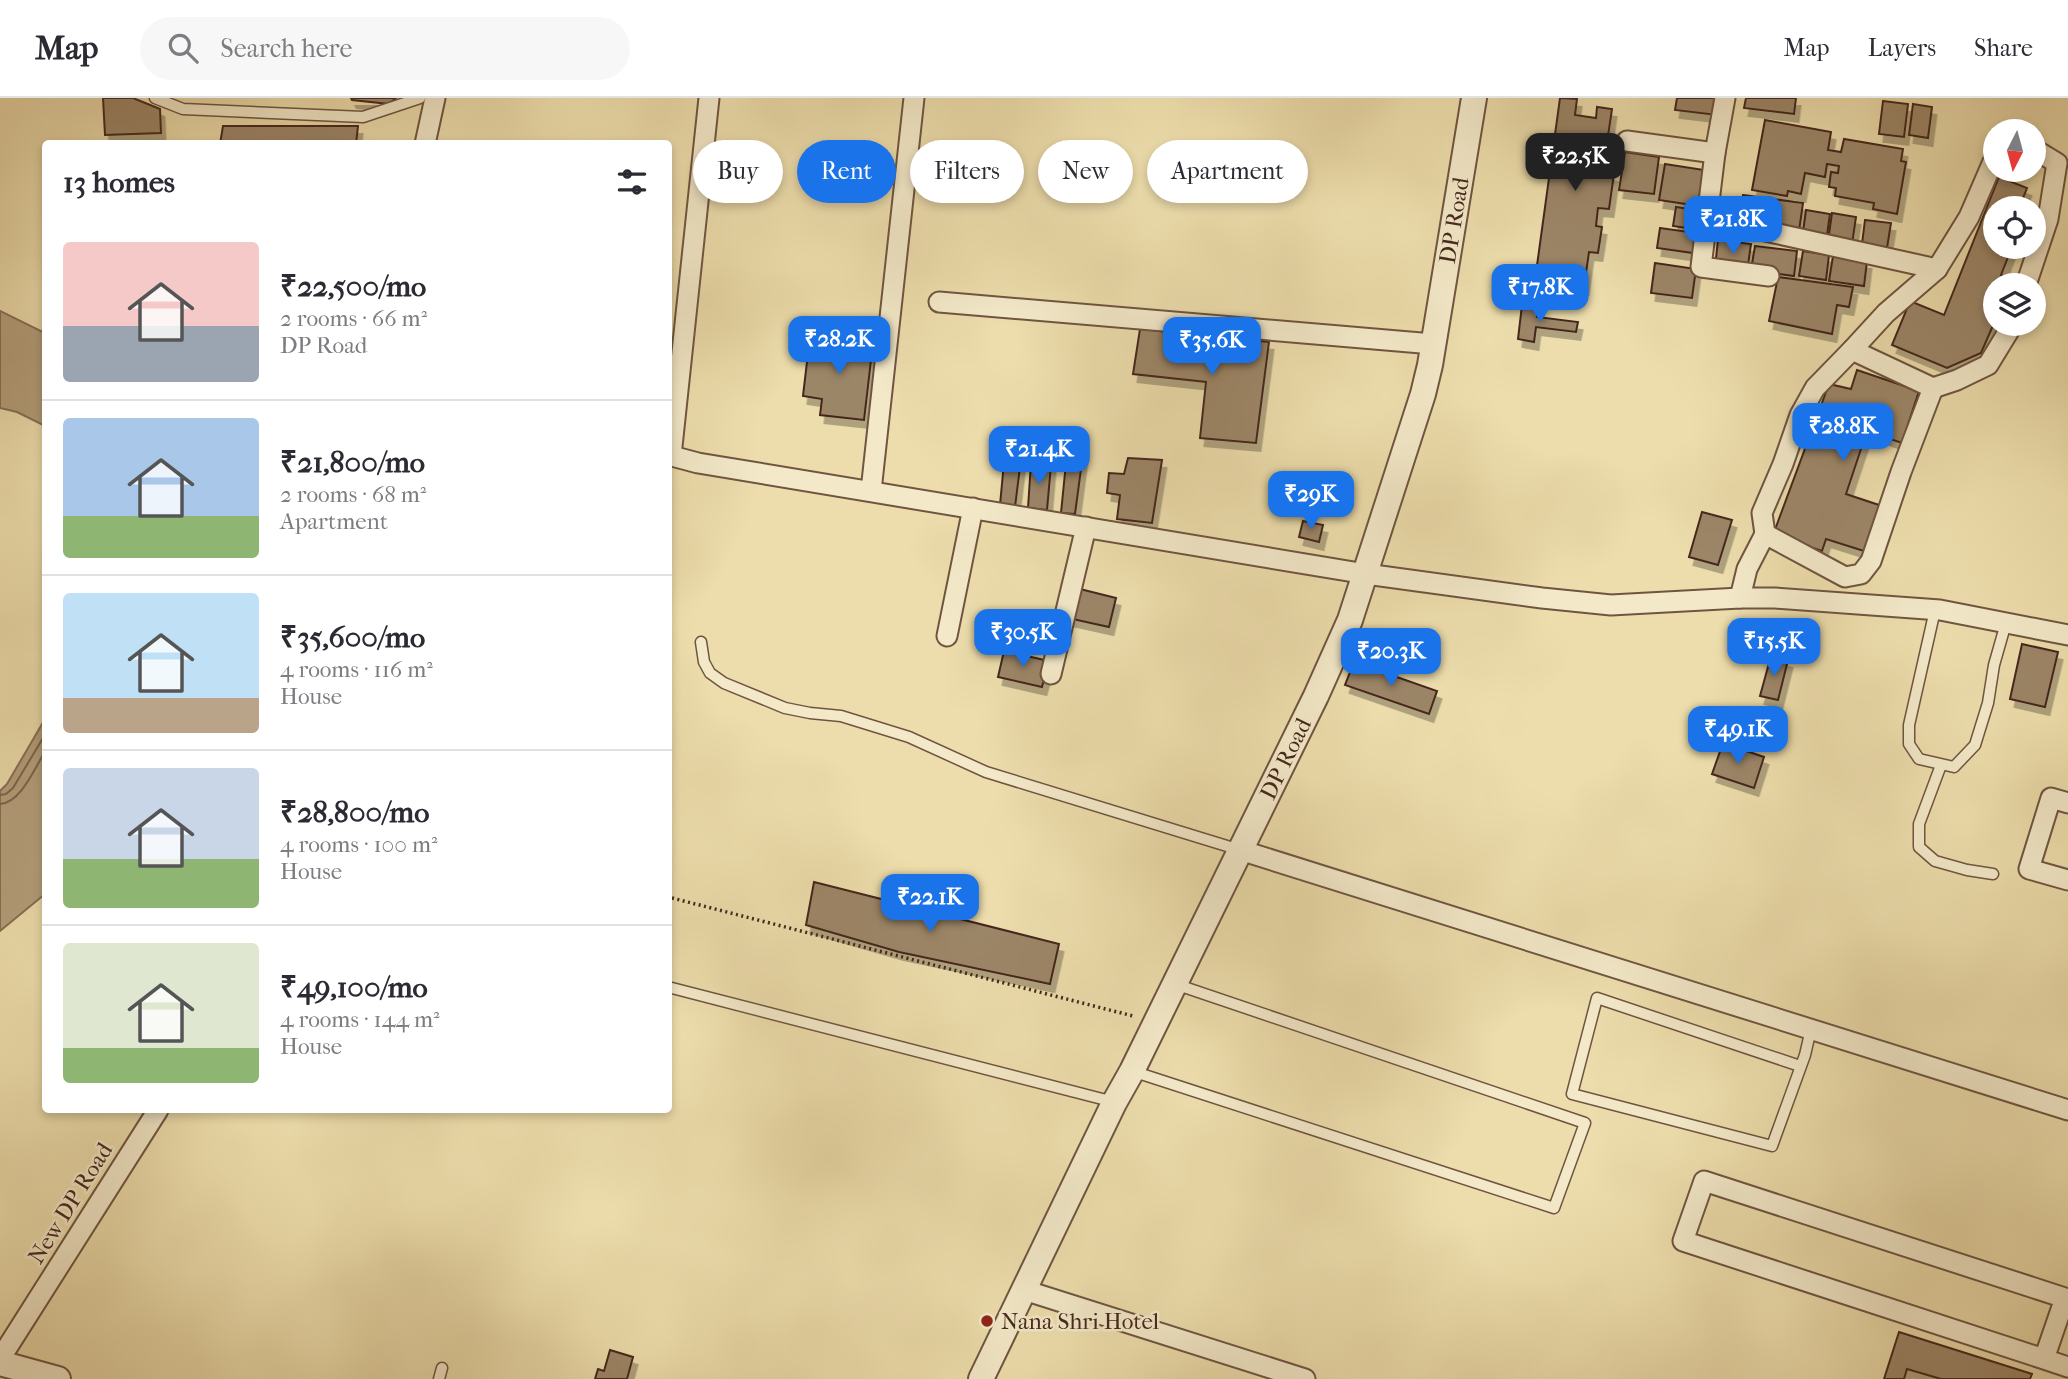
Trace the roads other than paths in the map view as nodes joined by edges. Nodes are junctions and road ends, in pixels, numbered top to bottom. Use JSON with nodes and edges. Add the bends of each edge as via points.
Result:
{"nodes":[{"id":1,"x":155,"y":98,"type":"edge"},
{"id":2,"x":420,"y":98,"type":"edge"},
{"id":3,"x":435,"y":98,"type":"edge"},
{"id":4,"x":709,"y":98,"type":"edge"},
{"id":5,"x":914,"y":98,"type":"edge"},
{"id":6,"x":1474,"y":98,"type":"edge"},
{"id":7,"x":1725,"y":98,"type":"edge"},
{"id":8,"x":426,"y":140,"type":"edge"},
{"id":9,"x":1627,"y":141,"type":"dead end"},
{"id":10,"x":1715,"y":153,"type":"junction"},
{"id":11,"x":2046,"y":156,"type":"edge"},
{"id":12,"x":1984,"y":182,"type":"edge"},
{"id":13,"x":1706,"y":218,"type":"junction"},
{"id":14,"x":1937,"y":269,"type":"junction"},
{"id":15,"x":2030,"y":273,"type":"edge"},
{"id":16,"x":1769,"y":276,"type":"dead end"},
{"id":17,"x":939,"y":302,"type":"dead end"},
{"id":18,"x":2006,"y":336,"type":"edge"},
{"id":19,"x":1852,"y":350,"type":"junction"},
{"id":20,"x":1431,"y":354,"type":"junction"},
{"id":21,"x":1933,"y":388,"type":"junction"},
{"id":22,"x":672,"y":437,"type":"edge"},
{"id":23,"x":672,"y":456,"type":"edge"},
{"id":24,"x":871,"y":492,"type":"junction"},
{"id":25,"x":973,"y":508,"type":"junction"},
{"id":26,"x":1086,"y":527,"type":"junction"},
{"id":27,"x":1765,"y":534,"type":"junction"},
{"id":28,"x":1366,"y":574,"type":"junction"},
{"id":29,"x":1740,"y":598,"type":"junction"},
{"id":30,"x":1935,"y":610,"type":"junction"},
{"id":31,"x":2006,"y":623,"type":"junction"},
{"id":32,"x":2068,"y":635,"type":"edge"},
{"id":33,"x":947,"y":636,"type":"dead end"},
{"id":34,"x":701,"y":642,"type":"dead end"},
{"id":35,"x":1051,"y":674,"type":"dead end"},
{"id":36,"x":1941,"y":765,"type":"junction"},
{"id":37,"x":2068,"y":803,"type":"edge"},
{"id":38,"x":1240,"y":850,"type":"junction"},
{"id":39,"x":1993,"y":874,"type":"dead end"},
{"id":40,"x":2068,"y":880,"type":"edge"},
{"id":41,"x":1174,"y":984,"type":"junction"},
{"id":42,"x":672,"y":988,"type":"edge"},
{"id":43,"x":1811,"y":1030,"type":"junction"},
{"id":44,"x":1800,"y":1066,"type":"junction"},
{"id":45,"x":1132,"y":1071,"type":"junction"},
{"id":46,"x":1114,"y":1102,"type":"junction"},
{"id":47,"x":2068,"y":1110,"type":"edge"},
{"id":48,"x":156,"y":1113,"type":"edge"},
{"id":49,"x":1024,"y":1290,"type":"junction"},
{"id":50,"x":2044,"y":1359,"type":"junction"},
{"id":51,"x":0,"y":1361,"type":"edge"},
{"id":52,"x":2068,"y":1367,"type":"edge"},
{"id":53,"x":442,"y":1368,"type":"dead end"},
{"id":54,"x":58,"y":1379,"type":"edge"},
{"id":55,"x":439,"y":1379,"type":"edge"},
{"id":56,"x":981,"y":1379,"type":"edge"},
{"id":57,"x":1305,"y":1379,"type":"edge"}],
"edges":[{"from":1,"to":2,"type":"lane","via":[[183,109],[363,117]]},
{"from":3,"to":8,"type":"street"},
{"from":4,"to":22,"type":"street"},
{"from":5,"to":24,"type":"street"},
{"from":6,"to":20,"type":"street","name":"DP Road"},
{"from":7,"to":10,"type":"street"},
{"from":9,"to":10,"type":"street"},
{"from":10,"to":13,"type":"street"},
{"from":11,"to":15,"type":"street","via":[[2057,163],[2048,219]]},
{"from":12,"to":14,"type":"street"},
{"from":13,"to":14,"type":"street"},
{"from":13,"to":16,"type":"street","via":[[1701,267]]},
{"from":14,"to":19,"type":"street"},
{"from":17,"to":20,"type":"street"},
{"from":18,"to":21,"type":"street","via":[[1988,365]]},
{"from":19,"to":21,"type":"street"},
{"from":19,"to":27,"type":"street","via":[[1815,388],[1800,415],[1762,513]]},
{"from":20,"to":28,"type":"street","name":"DP Road","via":[[1423,394]]},
{"from":21,"to":27,"type":"street","via":[[1871,561],[1861,574],[1845,577]]},
{"from":23,"to":24,"type":"street"},
{"from":24,"to":25,"type":"street"},
{"from":25,"to":26,"type":"street"},
{"from":25,"to":33,"type":"street"},
{"from":26,"to":28,"type":"street"},
{"from":26,"to":35,"type":"street"},
{"from":27,"to":29,"type":"street","via":[[1747,569]]},
{"from":28,"to":29,"type":"street","via":[[1611,605]]},
{"from":28,"to":38,"type":"street","name":"DP Road","via":[[1316,695]]},
{"from":29,"to":30,"type":"street"},
{"from":30,"to":31,"type":"street"},
{"from":30,"to":36,"type":"lane","via":[[1909,725],[1909,744],[1919,758]]},
{"from":31,"to":32,"type":"street"},
{"from":31,"to":36,"type":"lane","via":[[1975,746],[1954,767]]},
{"from":34,"to":38,"type":"lane","via":[[710,673],[785,708],[841,716],[909,737],[986,772]]},
{"from":36,"to":39,"type":"lane","via":[[1920,824],[1919,847],[1935,861]]},
{"from":37,"to":40,"type":"street","via":[[2051,798],[2029,869]]},
{"from":38,"to":41,"type":"street","name":"DP Road"},
{"from":38,"to":43,"type":"street"},
{"from":41,"to":45,"type":"street","name":"DP Road"},
{"from":41,"to":45,"type":"lane","via":[[1586,1123],[1554,1208]]},
{"from":42,"to":46,"type":"lane"},
{"from":43,"to":44,"type":"lane"},
{"from":43,"to":47,"type":"street"},
{"from":44,"to":44,"type":"lane","via":[[1772,1146],[1572,1094],[1597,998]]},
{"from":45,"to":46,"type":"street","name":"DP Road"},
{"from":46,"to":49,"type":"street","name":"DP Road"},
{"from":48,"to":51,"type":"street","name":"New DP Road"},
{"from":49,"to":56,"type":"street","name":"DP Road"},
{"from":49,"to":57,"type":"street"},
{"from":50,"to":50,"type":"street","via":[[1683,1241],[1704,1181],[2065,1298]]},
{"from":50,"to":52,"type":"street"},
{"from":51,"to":54,"type":"street"},
{"from":53,"to":55,"type":"lane"}]}
